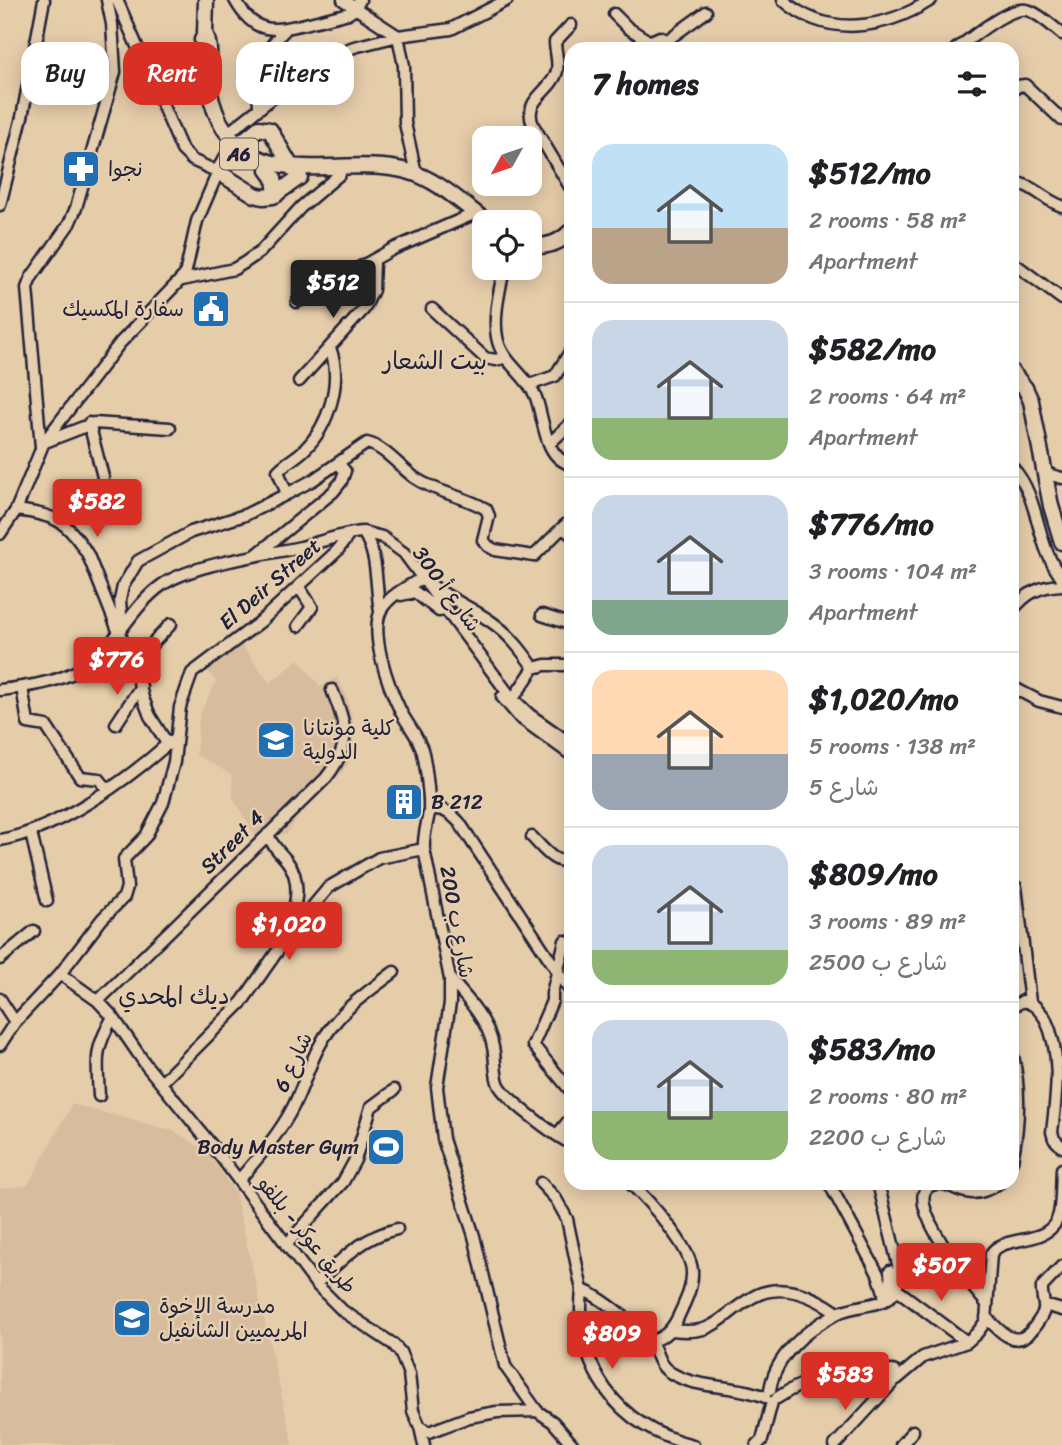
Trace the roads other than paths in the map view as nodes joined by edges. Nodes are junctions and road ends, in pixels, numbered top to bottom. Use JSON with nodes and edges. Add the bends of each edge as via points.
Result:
{"nodes":[{"id":1,"x":44,"y":0,"type":"edge"},
{"id":2,"x":107,"y":0,"type":"edge"},
{"id":3,"x":117,"y":0,"type":"edge"},
{"id":4,"x":206,"y":0,"type":"edge"},
{"id":5,"x":235,"y":0,"type":"edge"},
{"id":6,"x":343,"y":0,"type":"edge"},
{"id":7,"x":508,"y":0,"type":"edge"},
{"id":8,"x":783,"y":0,"type":"edge"},
{"id":9,"x":931,"y":0,"type":"edge"},
{"id":10,"x":357,"y":5,"type":"edge"},
{"id":11,"x":706,"y":12,"type":"dead end"},
{"id":12,"x":614,"y":14,"type":"dead end"},
{"id":13,"x":571,"y":25,"type":"dead end"},
{"id":14,"x":287,"y":29,"type":"junction"},
{"id":15,"x":205,"y":33,"type":"junction"},
{"id":16,"x":1062,"y":34,"type":"edge"},
{"id":17,"x":398,"y":36,"type":"junction"},
{"id":18,"x":647,"y":42,"type":"edge"},
{"id":19,"x":670,"y":42,"type":"edge"},
{"id":20,"x":966,"y":42,"type":"edge"},
{"id":21,"x":1019,"y":86,"type":"edge"},
{"id":22,"x":258,"y":107,"type":"junction"},
{"id":23,"x":1062,"y":120,"type":"edge"},
{"id":24,"x":228,"y":133,"type":"junction"},
{"id":25,"x":244,"y":139,"type":"dead end"},
{"id":26,"x":276,"y":139,"type":"junction"},
{"id":27,"x":229,"y":155,"type":"dead end"},
{"id":28,"x":257,"y":157,"type":"junction"},
{"id":29,"x":365,"y":167,"type":"junction"},
{"id":30,"x":268,"y":170,"type":"junction"},
{"id":31,"x":218,"y":172,"type":"junction"},
{"id":32,"x":296,"y":172,"type":"junction"},
{"id":33,"x":340,"y":174,"type":"junction"},
{"id":34,"x":416,"y":174,"type":"junction"},
{"id":35,"x":564,"y":177,"type":"edge"},
{"id":36,"x":1019,"y":184,"type":"edge"},
{"id":37,"x":276,"y":195,"type":"junction"},
{"id":38,"x":0,"y":205,"type":"edge"},
{"id":39,"x":1062,"y":206,"type":"edge"},
{"id":40,"x":472,"y":211,"type":"edge"},
{"id":41,"x":472,"y":221,"type":"edge"},
{"id":42,"x":564,"y":236,"type":"edge"},
{"id":43,"x":542,"y":245,"type":"edge"},
{"id":44,"x":374,"y":260,"type":"junction"},
{"id":45,"x":1019,"y":267,"type":"edge"},
{"id":46,"x":182,"y":280,"type":"junction"},
{"id":47,"x":502,"y":280,"type":"edge"},
{"id":48,"x":1062,"y":299,"type":"edge"},
{"id":49,"x":297,"y":302,"type":"dead end"},
{"id":50,"x":432,"y":309,"type":"dead end"},
{"id":51,"x":330,"y":348,"type":"junction"},
{"id":52,"x":504,"y":358,"type":"junction"},
{"id":53,"x":564,"y":362,"type":"edge"},
{"id":54,"x":299,"y":381,"type":"dead end"},
{"id":55,"x":1019,"y":381,"type":"edge"},
{"id":56,"x":529,"y":385,"type":"junction"},
{"id":57,"x":89,"y":424,"type":"junction"},
{"id":58,"x":170,"y":428,"type":"dead end"},
{"id":59,"x":564,"y":430,"type":"edge"},
{"id":60,"x":550,"y":443,"type":"junction"},
{"id":61,"x":43,"y":445,"type":"junction"},
{"id":62,"x":564,"y":460,"type":"edge"},
{"id":63,"x":338,"y":463,"type":"junction"},
{"id":64,"x":1044,"y":473,"type":"junction"},
{"id":65,"x":103,"y":477,"type":"dead end"},
{"id":66,"x":1019,"y":477,"type":"edge"},
{"id":67,"x":1062,"y":478,"type":"edge"},
{"id":68,"x":287,"y":494,"type":"junction"},
{"id":69,"x":16,"y":510,"type":"junction"},
{"id":70,"x":564,"y":530,"type":"edge"},
{"id":71,"x":363,"y":532,"type":"junction"},
{"id":72,"x":0,"y":534,"type":"edge"},
{"id":73,"x":348,"y":536,"type":"junction"},
{"id":74,"x":1062,"y":542,"type":"edge"},
{"id":75,"x":256,"y":556,"type":"junction"},
{"id":76,"x":1062,"y":578,"type":"edge"},
{"id":77,"x":420,"y":580,"type":"junction"},
{"id":78,"x":1062,"y":585,"type":"edge"},
{"id":79,"x":299,"y":587,"type":"junction"},
{"id":80,"x":387,"y":601,"type":"junction"},
{"id":81,"x":1019,"y":604,"type":"edge"},
{"id":82,"x":380,"y":611,"type":"junction"},
{"id":83,"x":439,"y":611,"type":"junction"},
{"id":84,"x":542,"y":615,"type":"dead end"},
{"id":85,"x":564,"y":622,"type":"edge"},
{"id":86,"x":171,"y":624,"type":"dead end"},
{"id":87,"x":298,"y":626,"type":"dead end"},
{"id":88,"x":120,"y":631,"type":"junction"},
{"id":89,"x":134,"y":663,"type":"junction"},
{"id":90,"x":564,"y":665,"type":"edge"},
{"id":91,"x":534,"y":668,"type":"junction"},
{"id":92,"x":141,"y":686,"type":"junction"},
{"id":93,"x":22,"y":687,"type":"junction"},
{"id":94,"x":0,"y":690,"type":"edge"},
{"id":95,"x":332,"y":690,"type":"dead end"},
{"id":96,"x":1019,"y":691,"type":"edge"},
{"id":97,"x":511,"y":702,"type":"junction"},
{"id":98,"x":1062,"y":707,"type":"edge"},
{"id":99,"x":116,"y":724,"type":"dead end"},
{"id":100,"x":547,"y":731,"type":"junction"},
{"id":101,"x":177,"y":737,"type":"junction"},
{"id":102,"x":564,"y":740,"type":"edge"},
{"id":103,"x":168,"y":745,"type":"junction"},
{"id":104,"x":564,"y":748,"type":"edge"},
{"id":105,"x":108,"y":790,"type":"junction"},
{"id":106,"x":429,"y":810,"type":"junction"},
{"id":107,"x":31,"y":833,"type":"junction"},
{"id":108,"x":268,"y":834,"type":"junction"},
{"id":109,"x":532,"y":838,"type":"dead end"},
{"id":110,"x":0,"y":840,"type":"edge"},
{"id":111,"x":259,"y":842,"type":"junction"},
{"id":112,"x":272,"y":845,"type":"junction"},
{"id":113,"x":424,"y":849,"type":"junction"},
{"id":114,"x":564,"y":860,"type":"edge"},
{"id":115,"x":47,"y":901,"type":"dead end"},
{"id":116,"x":1019,"y":912,"type":"edge"},
{"id":117,"x":34,"y":931,"type":"dead end"},
{"id":118,"x":288,"y":936,"type":"junction"},
{"id":119,"x":564,"y":946,"type":"edge"},
{"id":120,"x":0,"y":959,"type":"edge"},
{"id":121,"x":394,"y":972,"type":"dead end"},
{"id":122,"x":60,"y":974,"type":"junction"},
{"id":123,"x":558,"y":974,"type":"junction"},
{"id":124,"x":450,"y":979,"type":"junction"},
{"id":125,"x":564,"y":982,"type":"edge"},
{"id":126,"x":0,"y":999,"type":"edge"},
{"id":127,"x":98,"y":1001,"type":"junction"},
{"id":128,"x":1019,"y":1002,"type":"edge"},
{"id":129,"x":1030,"y":1003,"type":"junction"},
{"id":130,"x":113,"y":1017,"type":"junction"},
{"id":131,"x":15,"y":1022,"type":"junction"},
{"id":132,"x":0,"y":1045,"type":"edge"},
{"id":133,"x":162,"y":1082,"type":"junction"},
{"id":134,"x":564,"y":1083,"type":"edge"},
{"id":135,"x":394,"y":1090,"type":"dead end"},
{"id":136,"x":99,"y":1096,"type":"dead end"},
{"id":137,"x":564,"y":1126,"type":"edge"},
{"id":138,"x":556,"y":1135,"type":"junction"},
{"id":139,"x":564,"y":1140,"type":"edge"},
{"id":140,"x":1062,"y":1147,"type":"edge"},
{"id":141,"x":1062,"y":1169,"type":"edge"},
{"id":142,"x":239,"y":1180,"type":"junction"},
{"id":143,"x":541,"y":1183,"type":"dead end"},
{"id":144,"x":636,"y":1190,"type":"edge"},
{"id":145,"x":833,"y":1190,"type":"edge"},
{"id":146,"x":879,"y":1190,"type":"edge"},
{"id":147,"x":926,"y":1190,"type":"edge"},
{"id":148,"x":960,"y":1190,"type":"edge"},
{"id":149,"x":986,"y":1190,"type":"edge"},
{"id":150,"x":397,"y":1229,"type":"dead end"},
{"id":151,"x":286,"y":1245,"type":"junction"},
{"id":152,"x":873,"y":1266,"type":"junction"},
{"id":153,"x":1062,"y":1266,"type":"edge"},
{"id":154,"x":894,"y":1267,"type":"junction"},
{"id":155,"x":316,"y":1284,"type":"junction"},
{"id":156,"x":896,"y":1289,"type":"junction"},
{"id":157,"x":582,"y":1290,"type":"junction"},
{"id":158,"x":884,"y":1295,"type":"junction"},
{"id":159,"x":987,"y":1304,"type":"junction"},
{"id":160,"x":1044,"y":1304,"type":"junction"},
{"id":161,"x":862,"y":1308,"type":"junction"},
{"id":162,"x":1062,"y":1310,"type":"edge"},
{"id":163,"x":838,"y":1313,"type":"junction"},
{"id":164,"x":986,"y":1317,"type":"junction"},
{"id":165,"x":672,"y":1330,"type":"junction"},
{"id":166,"x":650,"y":1341,"type":"junction"},
{"id":167,"x":967,"y":1342,"type":"junction"},
{"id":168,"x":892,"y":1376,"type":"junction"},
{"id":169,"x":773,"y":1396,"type":"junction"},
{"id":170,"x":537,"y":1412,"type":"junction"},
{"id":171,"x":420,"y":1427,"type":"junction"},
{"id":172,"x":913,"y":1431,"type":"dead end"},
{"id":173,"x":424,"y":1445,"type":"edge"},
{"id":174,"x":573,"y":1445,"type":"edge"},
{"id":175,"x":693,"y":1445,"type":"edge"},
{"id":176,"x":757,"y":1445,"type":"edge"},
{"id":177,"x":835,"y":1445,"type":"edge"},
{"id":178,"x":901,"y":1445,"type":"edge"}],
"edges":[{"from":1,"to":38,"type":"street"},
{"from":2,"to":61,"type":"street","via":[[114,40],[113,81],[76,208],[27,288]]},
{"from":3,"to":31,"type":"street","via":[[182,150]]},
{"from":4,"to":15,"type":"highway","number":"A6"},
{"from":5,"to":14,"type":"street","via":[[254,23],[272,31]]},
{"from":6,"to":10,"type":"street"},
{"from":7,"to":17,"type":"street","via":[[451,29]]},
{"from":8,"to":9,"type":"street","via":[[816,20],[849,27],[905,14]]},
{"from":10,"to":14,"type":"street","via":[[337,16]]},
{"from":10,"to":17,"type":"street"},
{"from":11,"to":19,"type":"street"},
{"from":12,"to":18,"type":"street"},
{"from":13,"to":35,"type":"street","via":[[556,39],[555,75],[533,103],[530,115]]},
{"from":14,"to":22,"type":"street","via":[[262,58]]},
{"from":15,"to":24,"type":"highway","number":"A6","via":[[210,90]]},
{"from":15,"to":30,"type":"highway","number":"A6","via":[[201,63],[208,113],[231,146]]},
{"from":16,"to":20,"type":"street","via":[[1033,13],[1017,9]]},
{"from":17,"to":22,"type":"street","via":[[331,56]]},
{"from":17,"to":34,"type":"street","via":[[404,66],[405,123]]},
{"from":21,"to":23,"type":"street","via":[[1026,85]]},
{"from":22,"to":24,"type":"street"},
{"from":24,"to":28,"type":"highway","number":"A6"},
{"from":25,"to":26,"type":"highway","via":[[263,128]]},
{"from":26,"to":28,"type":"highway","via":[[271,153]]},
{"from":26,"to":32,"type":"highway"},
{"from":27,"to":31,"type":"highway"},
{"from":28,"to":32,"type":"highway","number":"A6"},
{"from":29,"to":32,"type":"highway","number":"A6"},
{"from":29,"to":33,"type":"highway","number":"A6"},
{"from":29,"to":34,"type":"highway","number":"A6"},
{"from":30,"to":32,"type":"highway","number":"A6"},
{"from":30,"to":37,"type":"highway"},
{"from":31,"to":37,"type":"highway","via":[[255,195]]},
{"from":31,"to":46,"type":"street","via":[[201,211]]},
{"from":32,"to":33,"type":"highway","number":"A6"},
{"from":32,"to":37,"type":"highway"},
{"from":33,"to":46,"type":"street","via":[[244,263]]},
{"from":34,"to":40,"type":"highway","number":"A6"},
{"from":36,"to":39,"type":"street"},
{"from":41,"to":44,"type":"street","via":[[417,238]]},
{"from":42,"to":43,"type":"highway"},
{"from":44,"to":49,"type":"street"},
{"from":44,"to":51,"type":"street","via":[[369,300]]},
{"from":45,"to":48,"type":"street"},
{"from":46,"to":61,"type":"street","via":[[120,342]]},
{"from":47,"to":52,"type":"street","via":[[496,326]]},
{"from":50,"to":52,"type":"street","via":[[485,358]]},
{"from":51,"to":54,"type":"street"},
{"from":51,"to":68,"type":"street","via":[[332,398],[313,439],[278,471]]},
{"from":52,"to":56,"type":"street"},
{"from":53,"to":56,"type":"street","via":[[555,376]]},
{"from":55,"to":64,"type":"highway","via":[[1031,401]]},
{"from":56,"to":60,"type":"street"},
{"from":57,"to":58,"type":"street"},
{"from":57,"to":61,"type":"street"},
{"from":57,"to":65,"type":"street"},
{"from":59,"to":60,"type":"street"},
{"from":60,"to":62,"type":"street"},
{"from":61,"to":69,"type":"street"},
{"from":63,"to":68,"type":"street"},
{"from":63,"to":70,"type":"street","via":[[367,443],[377,446],[429,486],[486,509],[489,516],[483,541],[495,550],[534,556]]},
{"from":63,"to":75,"type":"street","via":[[345,471],[337,488]]},
{"from":64,"to":67,"type":"street"},
{"from":64,"to":74,"type":"highway"},
{"from":66,"to":76,"type":"street","via":[[1027,488],[1051,564]]},
{"from":68,"to":88,"type":"street","via":[[245,515],[191,532],[138,561],[123,586]]},
{"from":69,"to":72,"type":"street"},
{"from":69,"to":88,"type":"street","via":[[51,515],[83,545]]},
{"from":71,"to":73,"type":"street"},
{"from":71,"to":77,"type":"street","name":"شارع أ 300","via":[[382,537],[404,553]]},
{"from":71,"to":82,"type":"street","name":"شارع ب 200","via":[[375,563]]},
{"from":73,"to":75,"type":"street"},
{"from":73,"to":79,"type":"street","name":"El Deir Street"},
{"from":75,"to":88,"type":"street","via":[[166,582],[146,598]]},
{"from":77,"to":80,"type":"street"},
{"from":77,"to":83,"type":"street","name":"شارع أ 300"},
{"from":77,"to":91,"type":"street","via":[[499,628]]},
{"from":77,"to":97,"type":"street","name":"شارع أ 300"},
{"from":78,"to":81,"type":"street","via":[[1037,588]]},
{"from":79,"to":87,"type":"street","via":[[312,607]]},
{"from":79,"to":101,"type":"street","name":"El Deir Street","via":[[248,633],[192,673],[180,707]]},
{"from":80,"to":82,"type":"street"},
{"from":80,"to":83,"type":"street","via":[[415,592]]},
{"from":82,"to":106,"type":"street","name":"شارع ب 200","via":[[378,642],[400,709],[422,749]]},
{"from":83,"to":97,"type":"street","name":"شارع أ 300"},
{"from":84,"to":85,"type":"street"},
{"from":86,"to":89,"type":"street"},
{"from":88,"to":89,"type":"street"},
{"from":88,"to":93,"type":"street","via":[[101,655],[80,671]]},
{"from":89,"to":92,"type":"street"},
{"from":90,"to":91,"type":"street"},
{"from":91,"to":97,"type":"street"},
{"from":92,"to":99,"type":"street"},
{"from":92,"to":103,"type":"street","via":[[150,716]]},
{"from":93,"to":94,"type":"street"},
{"from":93,"to":105,"type":"street","via":[[27,722],[47,726],[80,776],[99,779]]},
{"from":95,"to":108,"type":"street","name":"Street 4","via":[[346,731],[342,754],[326,778]]},
{"from":96,"to":98,"type":"street"},
{"from":97,"to":100,"type":"street","name":"شارع أ 300"},
{"from":100,"to":102,"type":"street","name":"شارع أ 300"},
{"from":100,"to":104,"type":"street","name":"شارع أ 300"},
{"from":101,"to":103,"type":"street"},
{"from":101,"to":122,"type":"street","name":"El Deir Street","via":[[163,803],[146,836],[124,859],[124,897]]},
{"from":103,"to":105,"type":"street"},
{"from":105,"to":107,"type":"street"},
{"from":106,"to":113,"type":"street","name":"شارع ب 200"},
{"from":106,"to":123,"type":"street","via":[[443,810],[459,822]]},
{"from":107,"to":110,"type":"street"},
{"from":107,"to":115,"type":"street"},
{"from":108,"to":111,"type":"street","name":"Street 4"},
{"from":108,"to":112,"type":"street"},
{"from":109,"to":114,"type":"street","via":[[559,861]]},
{"from":111,"to":112,"type":"street"},
{"from":111,"to":127,"type":"street","name":"Street 4"},
{"from":112,"to":118,"type":"street","via":[[287,860],[298,884]]},
{"from":113,"to":118,"type":"street","via":[[388,855],[344,876]]},
{"from":113,"to":124,"type":"street","name":"شارع ب 200"},
{"from":116,"to":129,"type":"street"},
{"from":117,"to":120,"type":"street"},
{"from":118,"to":133,"type":"street","via":[[243,1002]]},
{"from":119,"to":123,"type":"street"},
{"from":121,"to":142,"type":"street","name":"شارع 6","via":[[334,1022],[313,1055],[292,1111]]},
{"from":122,"to":127,"type":"street","name":"طريق عوكر - بللفو"},
{"from":122,"to":131,"type":"street","name":"El Deir Street"},
{"from":123,"to":125,"type":"street"},
{"from":123,"to":134,"type":"street","via":[[533,1045]]},
{"from":124,"to":138,"type":"street","via":[[486,1027],[501,1088]]},
{"from":124,"to":170,"type":"street","name":"شارع ب 200","via":[[437,1087],[443,1139],[474,1236],[505,1366]]},
{"from":126,"to":131,"type":"street"},
{"from":127,"to":130,"type":"street","name":"طريق عوكر - بللفو"},
{"from":128,"to":129,"type":"street"},
{"from":129,"to":140,"type":"street","via":[[1053,1031],[1061,1060],[1052,1132]]},
{"from":130,"to":133,"type":"street","name":"طريق عوكر - بللفو"},
{"from":130,"to":136,"type":"street","via":[[98,1046]]},
{"from":131,"to":132,"type":"street","name":"El Deir Street"},
{"from":133,"to":142,"type":"street","name":"طريق عوكر - بللفو"},
{"from":135,"to":151,"type":"street","via":[[371,1107],[355,1160],[343,1182]]},
{"from":137,"to":138,"type":"street"},
{"from":138,"to":139,"type":"street"},
{"from":141,"to":159,"type":"street","via":[[1056,1223],[1042,1234],[997,1247],[991,1254]]},
{"from":142,"to":151,"type":"street","name":"طريق عوكر - بللفو"},
{"from":143,"to":157,"type":"street","via":[[567,1219]]},
{"from":144,"to":165,"type":"street","via":[[681,1244],[691,1265],[690,1289]]},
{"from":145,"to":152,"type":"street"},
{"from":146,"to":154,"type":"street"},
{"from":147,"to":159,"type":"street","via":[[922,1199],[926,1215]]},
{"from":148,"to":149,"type":"street","via":[[973,1194]]},
{"from":150,"to":155,"type":"street","via":[[358,1245]]},
{"from":151,"to":155,"type":"street","name":"طريق عوكر - بللفو"},
{"from":152,"to":154,"type":"street","via":[[881,1271]]},
{"from":152,"to":158,"type":"street"},
{"from":153,"to":160,"type":"street","via":[[1042,1287]]},
{"from":154,"to":156,"type":"street","via":[[900,1275]]},
{"from":154,"to":158,"type":"street"},
{"from":155,"to":171,"type":"street","name":"طريق عوكر - بللفو","via":[[343,1311],[400,1352],[410,1374],[413,1411]]},
{"from":156,"to":161,"type":"street","via":[[881,1304]]},
{"from":156,"to":167,"type":"street"},
{"from":157,"to":166,"type":"street","via":[[596,1296]]},
{"from":157,"to":175,"type":"street","via":[[580,1323],[586,1351],[602,1384],[641,1425]]},
{"from":158,"to":161,"type":"street"},
{"from":159,"to":164,"type":"street"},
{"from":160,"to":162,"type":"street"},
{"from":160,"to":164,"type":"street","via":[[1042,1316],[1027,1336],[1017,1340],[1000,1332]]},
{"from":161,"to":163,"type":"street"},
{"from":163,"to":165,"type":"street","via":[[802,1294],[768,1291],[709,1328]]},
{"from":163,"to":169,"type":"street","via":[[793,1346],[776,1367]]},
{"from":164,"to":167,"type":"street"},
{"from":165,"to":166,"type":"street"},
{"from":166,"to":169,"type":"street","via":[[662,1366],[672,1374]]},
{"from":167,"to":168,"type":"street","via":[[923,1357]]},
{"from":168,"to":169,"type":"street","via":[[835,1376]]},
{"from":168,"to":177,"type":"street","via":[[877,1400]]},
{"from":169,"to":176,"type":"street"},
{"from":170,"to":171,"type":"street","via":[[468,1417],[429,1432]]},
{"from":170,"to":174,"type":"street"},
{"from":171,"to":173,"type":"street","name":"طريق عوكر - بللفو"},
{"from":172,"to":178,"type":"street"}]}
